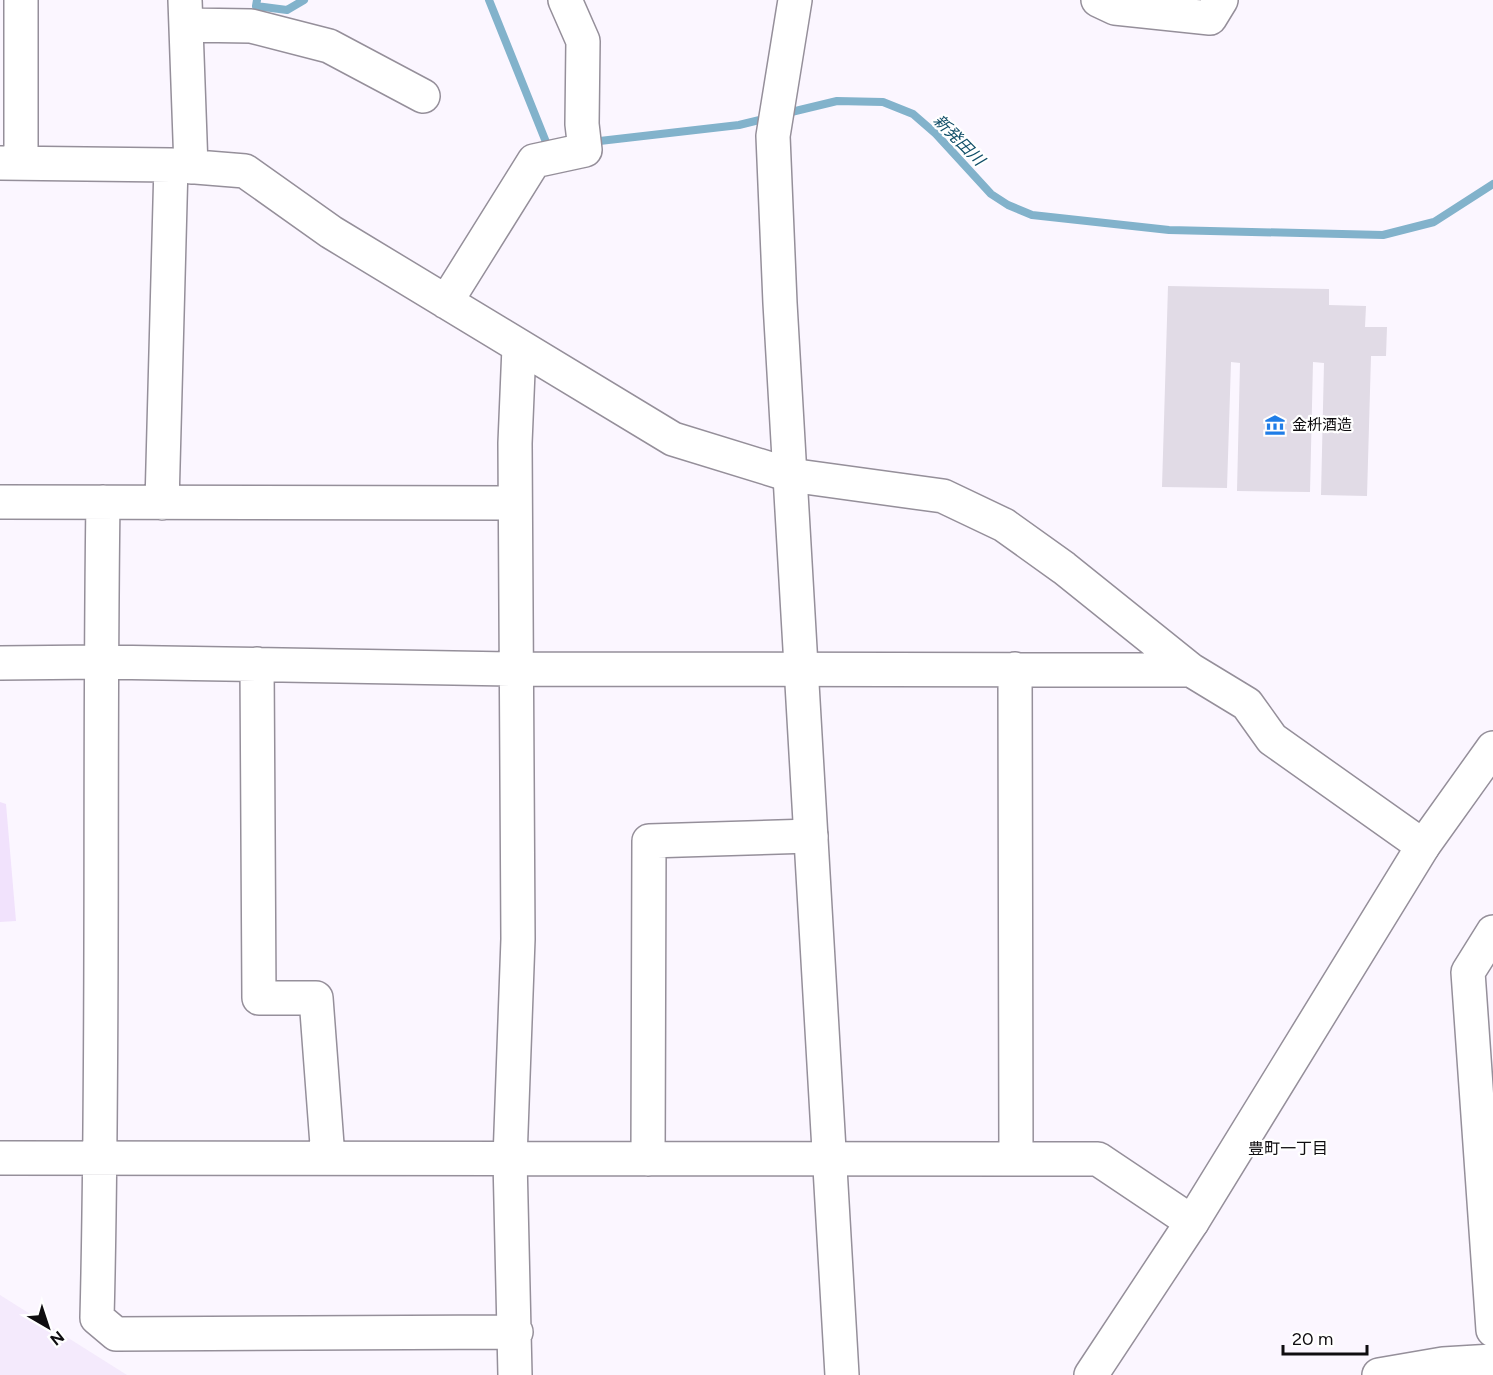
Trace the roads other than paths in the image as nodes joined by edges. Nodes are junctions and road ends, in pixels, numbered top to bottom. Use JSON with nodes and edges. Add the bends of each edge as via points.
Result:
{"nodes":[{"id":1,"x":21,"y":0,"type":"edge"},
{"id":2,"x":565,"y":0,"type":"edge"},
{"id":3,"x":795,"y":0,"type":"edge"},
{"id":4,"x":1098,"y":0,"type":"edge"},
{"id":5,"x":1221,"y":0,"type":"edge"},
{"id":6,"x":185,"y":13,"type":"edge"},
{"id":7,"x":423,"y":96,"type":"dead end"},
{"id":8,"x":10,"y":163,"type":"edge"},
{"id":9,"x":181,"y":166,"type":"junction"},
{"id":10,"x":446,"y":302,"type":"junction"},
{"id":11,"x":519,"y":348,"type":"junction"},
{"id":12,"x":790,"y":475,"type":"junction"},
{"id":13,"x":0,"y":502,"type":"edge"},
{"id":14,"x":103,"y":502,"type":"junction"},
{"id":15,"x":162,"y":503,"type":"junction"},
{"id":16,"x":515,"y":503,"type":"junction"},
{"id":17,"x":101,"y":662,"type":"junction"},
{"id":18,"x":0,"y":663,"type":"edge"},
{"id":19,"x":257,"y":664,"type":"junction"},
{"id":20,"x":516,"y":669,"type":"junction"},
{"id":21,"x":802,"y":669,"type":"junction"},
{"id":22,"x":1015,"y":669,"type":"junction"},
{"id":23,"x":1191,"y":670,"type":"junction"},
{"id":24,"x":1493,"y":748,"type":"edge"},
{"id":25,"x":811,"y":836,"type":"junction"},
{"id":26,"x":1423,"y":846,"type":"junction"},
{"id":27,"x":1493,"y":932,"type":"edge"},
{"id":28,"x":0,"y":1158,"type":"edge"},
{"id":29,"x":101,"y":1158,"type":"junction"},
{"id":30,"x":327,"y":1158,"type":"junction"},
{"id":31,"x":510,"y":1159,"type":"junction"},
{"id":32,"x":648,"y":1159,"type":"junction"},
{"id":33,"x":828,"y":1159,"type":"junction"},
{"id":34,"x":1016,"y":1160,"type":"junction"},
{"id":35,"x":1192,"y":1222,"type":"junction"},
{"id":36,"x":1493,"y":1330,"type":"edge"},
{"id":37,"x":516,"y":1332,"type":"junction"},
{"id":38,"x":1493,"y":1361,"type":"edge"},
{"id":39,"x":515,"y":1375,"type":"edge"},
{"id":40,"x":842,"y":1375,"type":"edge"},
{"id":41,"x":1091,"y":1375,"type":"edge"},
{"id":42,"x":1379,"y":1375,"type":"edge"}],
"edges":[{"from":1,"to":8,"type":"street"},
{"from":2,"to":10,"type":"street","via":[[583,41],[584,137],[534,161]]},
{"from":3,"to":12,"type":"street","via":[[773,136]]},
{"from":4,"to":5,"type":"street","via":[[1114,8],[1210,18]]},
{"from":6,"to":7,"type":"street","via":[[329,46]]},
{"from":6,"to":9,"type":"street"},
{"from":8,"to":9,"type":"street"},
{"from":9,"to":10,"type":"street","via":[[245,171],[331,232]]},
{"from":9,"to":15,"type":"street"},
{"from":10,"to":11,"type":"street"},
{"from":11,"to":12,"type":"street","via":[[673,439]]},
{"from":11,"to":16,"type":"street"},
{"from":12,"to":21,"type":"street"},
{"from":12,"to":23,"type":"street","via":[[944,495],[1004,525]]},
{"from":13,"to":14,"type":"street"},
{"from":14,"to":15,"type":"street"},
{"from":14,"to":17,"type":"street"},
{"from":15,"to":16,"type":"street"},
{"from":16,"to":20,"type":"street"},
{"from":17,"to":18,"type":"street"},
{"from":17,"to":19,"type":"street"},
{"from":17,"to":29,"type":"street"},
{"from":19,"to":20,"type":"street"},
{"from":19,"to":30,"type":"street","via":[[259,998],[316,998]]},
{"from":20,"to":21,"type":"street"},
{"from":20,"to":31,"type":"street","via":[[518,939]]},
{"from":21,"to":22,"type":"street"},
{"from":21,"to":25,"type":"street"},
{"from":22,"to":23,"type":"street"},
{"from":22,"to":34,"type":"street"},
{"from":23,"to":26,"type":"street","via":[[1247,704],[1272,739]]},
{"from":24,"to":26,"type":"street"},
{"from":25,"to":32,"type":"street","via":[[649,841]]},
{"from":25,"to":33,"type":"street"},
{"from":26,"to":35,"type":"street"},
{"from":27,"to":36,"type":"street","via":[[1468,972]]},
{"from":28,"to":29,"type":"street"},
{"from":29,"to":30,"type":"street"},
{"from":29,"to":37,"type":"street","via":[[97,1318],[116,1334]]},
{"from":30,"to":31,"type":"street"},
{"from":31,"to":32,"type":"street"},
{"from":31,"to":37,"type":"street"},
{"from":32,"to":33,"type":"street"},
{"from":33,"to":34,"type":"street"},
{"from":33,"to":40,"type":"street"},
{"from":34,"to":35,"type":"street","via":[[1098,1159]]},
{"from":35,"to":41,"type":"street"},
{"from":37,"to":39,"type":"street"},
{"from":38,"to":42,"type":"street","via":[[1443,1364]]}]}
